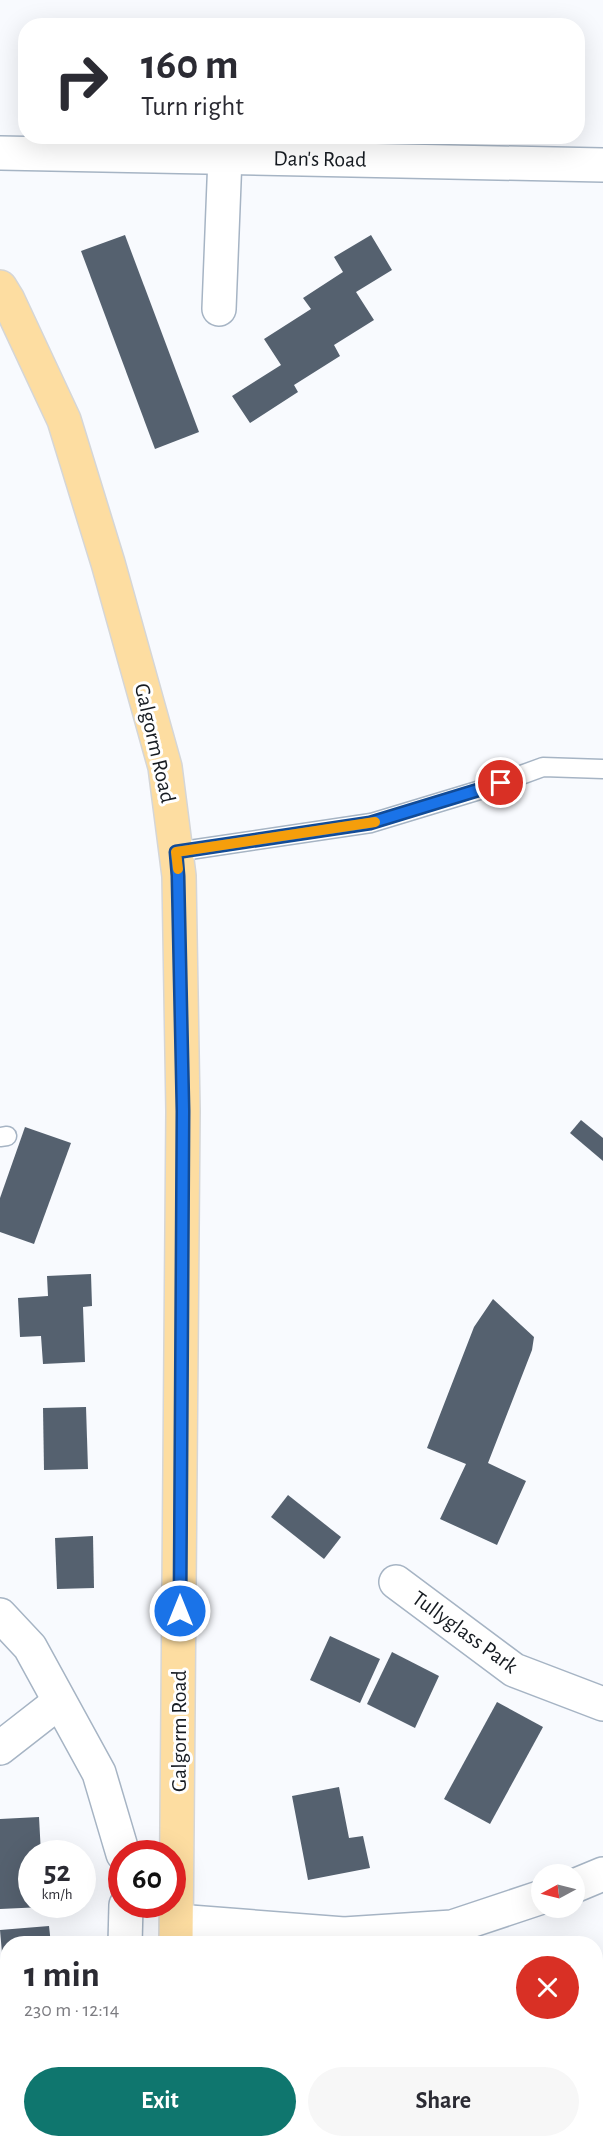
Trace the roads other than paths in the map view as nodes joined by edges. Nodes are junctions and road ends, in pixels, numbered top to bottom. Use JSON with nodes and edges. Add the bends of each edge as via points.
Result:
{"nodes":[{"id":1,"x":0,"y":153,"type":"edge"},
{"id":2,"x":225,"y":157,"type":"junction"},
{"id":3,"x":603,"y":165,"type":"edge"},
{"id":4,"x":0,"y":287,"type":"edge"},
{"id":5,"x":219,"y":309,"type":"dead end"},
{"id":6,"x":603,"y":769,"type":"edge"},
{"id":7,"x":176,"y":852,"type":"junction"},
{"id":8,"x":396,"y":1582,"type":"dead end"},
{"id":9,"x":0,"y":1615,"type":"edge"},
{"id":10,"x":59,"y":1702,"type":"junction"},
{"id":11,"x":603,"y":1704,"type":"edge"},
{"id":12,"x":0,"y":1748,"type":"edge"},
{"id":13,"x":119,"y":1840,"type":"edge"},
{"id":14,"x":603,"y":1874,"type":"edge"},
{"id":15,"x":585,"y":1881,"type":"edge"},
{"id":16,"x":531,"y":1901,"type":"edge"},
{"id":17,"x":125,"y":1918,"type":"edge"},
{"id":18,"x":177,"y":1932,"type":"edge"},
{"id":19,"x":124,"y":1936,"type":"edge"},
{"id":20,"x":275,"y":1936,"type":"edge"},
{"id":21,"x":375,"y":1936,"type":"edge"}],
"edges":[{"from":1,"to":2,"type":"street","name":"Dan's Road"},
{"from":2,"to":3,"type":"street","name":"Dan's Road"},
{"from":2,"to":5,"type":"street"},
{"from":4,"to":7,"type":"main road","name":"Galgorm Road","via":[[64,420],[165,767]]},
{"from":6,"to":7,"type":"lane","via":[[543,767],[370,823]]},
{"from":7,"to":18,"type":"main road","name":"Galgorm Road","via":[[183,1111]]},
{"from":8,"to":11,"type":"street","name":"Tullyglass Park","via":[[514,1670]]},
{"from":9,"to":10,"type":"street","via":[[30,1647]]},
{"from":10,"to":12,"type":"street"},
{"from":10,"to":13,"type":"street","via":[[99,1773]]},
{"from":14,"to":15,"type":"street"},
{"from":16,"to":21,"type":"street","via":[[452,1927]]},
{"from":17,"to":19,"type":"street"},
{"from":18,"to":20,"type":"street"}]}
